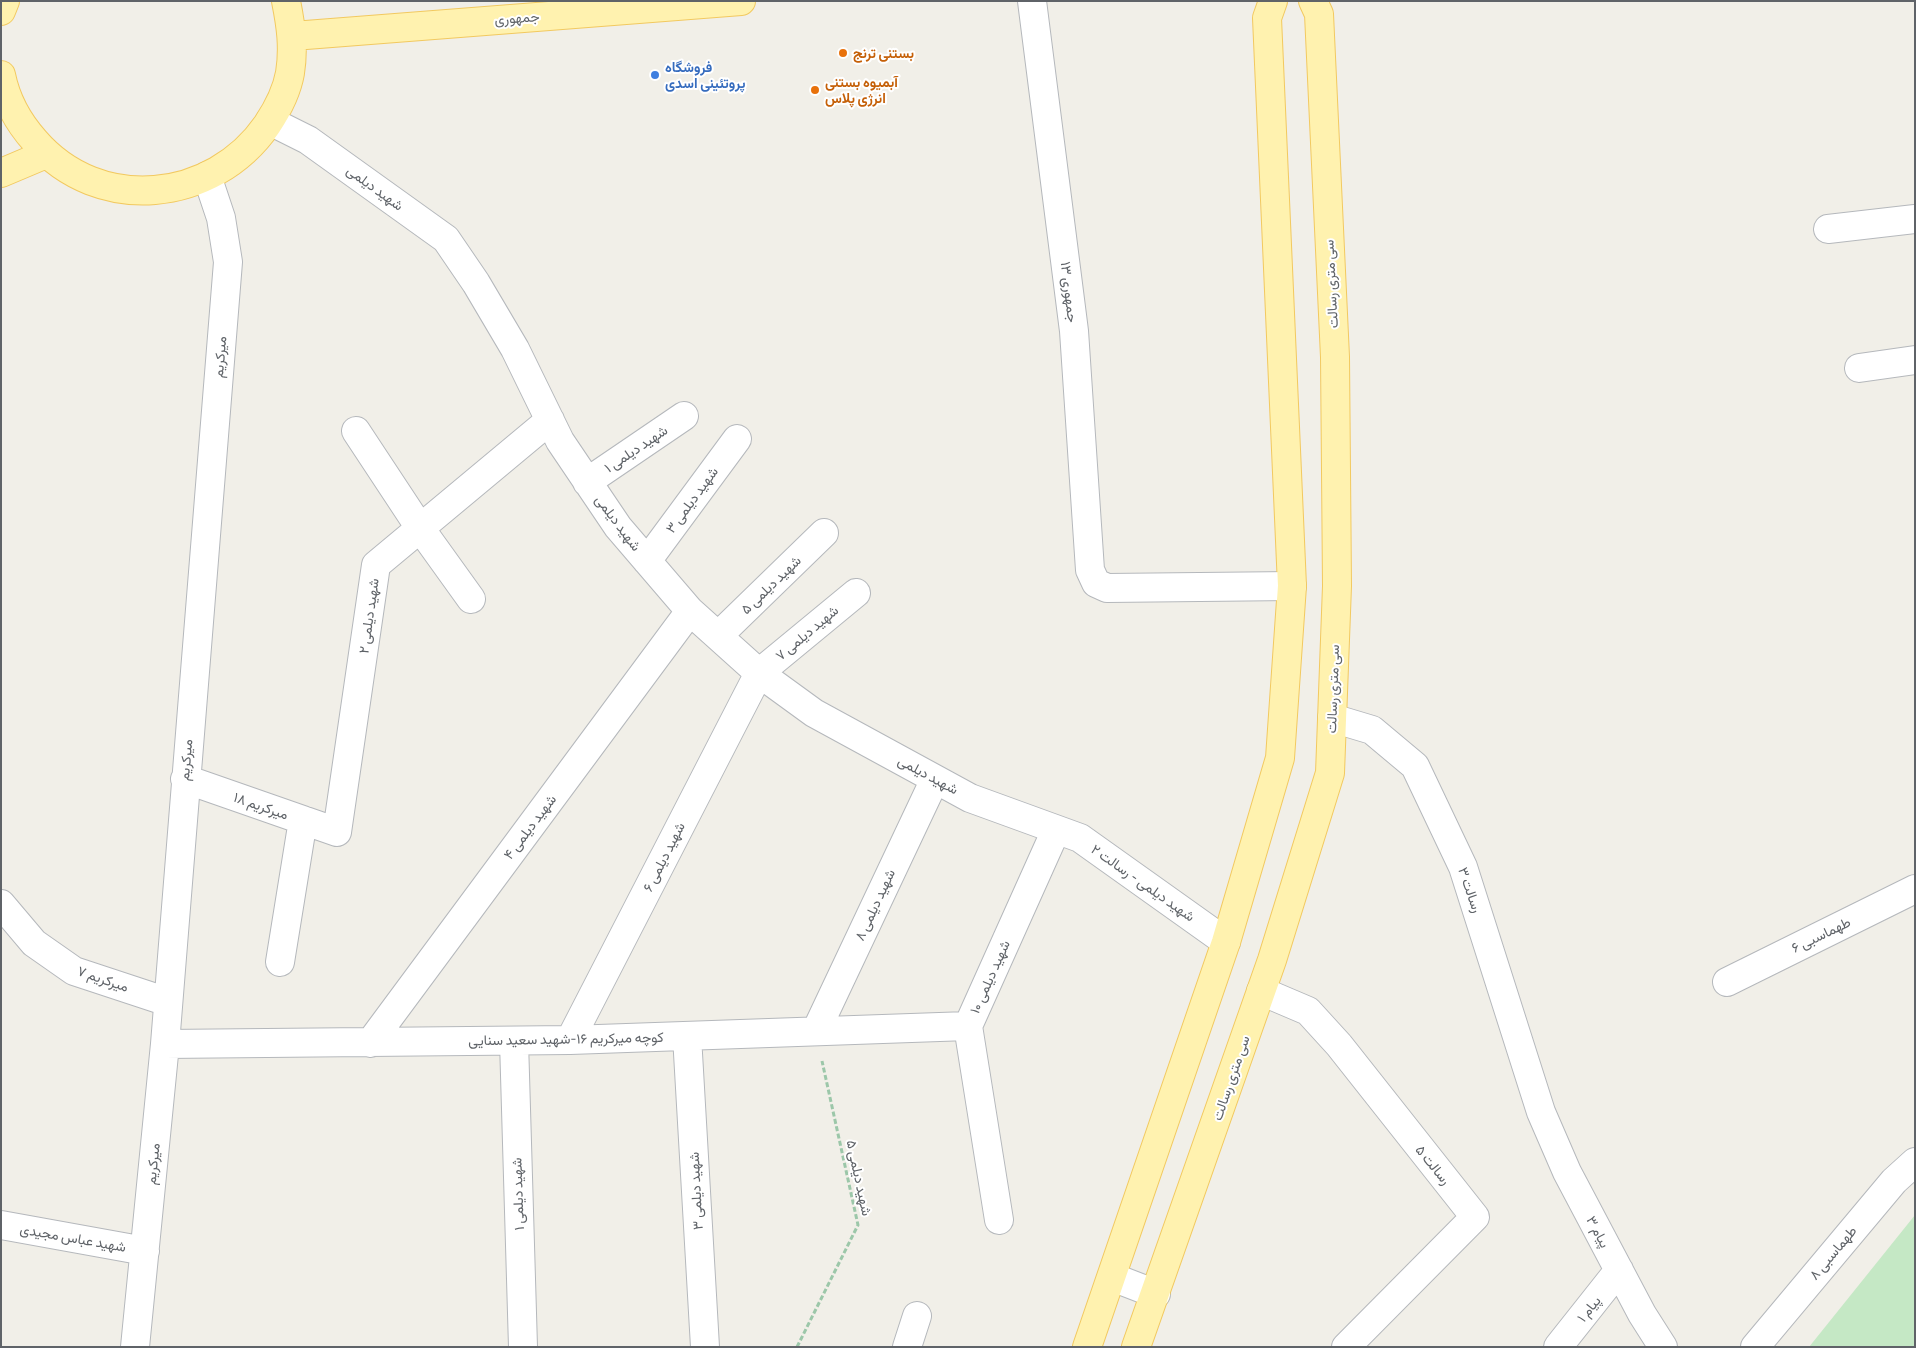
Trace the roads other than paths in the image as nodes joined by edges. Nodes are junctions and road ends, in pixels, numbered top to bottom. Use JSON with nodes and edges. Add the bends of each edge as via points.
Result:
{"nodes":[{"id":1,"x":5,"y":1,"type":"edge"},
{"id":2,"x":286,"y":1,"type":"edge"},
{"id":3,"x":740,"y":1,"type":"edge"},
{"id":4,"x":1032,"y":1,"type":"edge"},
{"id":5,"x":1273,"y":1,"type":"edge"},
{"id":6,"x":1313,"y":1,"type":"edge"},
{"id":7,"x":1,"y":10,"type":"edge"},
{"id":8,"x":293,"y":36,"type":"junction"},
{"id":9,"x":2,"y":86,"type":"edge"},
{"id":10,"x":270,"y":121,"type":"junction"},
{"id":11,"x":46,"y":154,"type":"junction"},
{"id":12,"x":1,"y":173,"type":"edge"},
{"id":13,"x":208,"y":176,"type":"junction"},
{"id":14,"x":1915,"y":218,"type":"edge"},
{"id":15,"x":1828,"y":229,"type":"dead end"},
{"id":16,"x":1915,"y":360,"type":"edge"},
{"id":17,"x":1858,"y":368,"type":"dead end"},
{"id":18,"x":684,"y":416,"type":"dead end"},
{"id":19,"x":550,"y":420,"type":"junction"},
{"id":20,"x":356,"y":431,"type":"dead end"},
{"id":21,"x":737,"y":438,"type":"dead end"},
{"id":22,"x":588,"y":482,"type":"junction"},
{"id":23,"x":420,"y":528,"type":"junction"},
{"id":24,"x":824,"y":533,"type":"dead end"},
{"id":25,"x":647,"y":561,"type":"junction"},
{"id":26,"x":1292,"y":586,"type":"junction"},
{"id":27,"x":856,"y":593,"type":"dead end"},
{"id":28,"x":471,"y":599,"type":"dead end"},
{"id":29,"x":690,"y":611,"type":"junction"},
{"id":30,"x":718,"y":636,"type":"junction"},
{"id":31,"x":759,"y":674,"type":"junction"},
{"id":32,"x":1332,"y":718,"type":"junction"},
{"id":33,"x":935,"y":779,"type":"junction"},
{"id":34,"x":185,"y":780,"type":"junction"},
{"id":35,"x":303,"y":820,"type":"junction"},
{"id":36,"x":1056,"y":830,"type":"junction"},
{"id":37,"x":338,"y":832,"type":"joint"},
{"id":38,"x":1915,"y":889,"type":"edge"},
{"id":39,"x":1,"y":904,"type":"edge"},
{"id":40,"x":1226,"y":942,"type":"junction"},
{"id":41,"x":280,"y":962,"type":"dead end"},
{"id":42,"x":1727,"y":982,"type":"dead end"},
{"id":43,"x":1261,"y":991,"type":"junction"},
{"id":44,"x":168,"y":1002,"type":"junction"},
{"id":45,"x":968,"y":1026,"type":"junction"},
{"id":46,"x":816,"y":1032,"type":"junction"},
{"id":47,"x":687,"y":1036,"type":"junction"},
{"id":48,"x":570,"y":1040,"type":"junction"},
{"id":49,"x":514,"y":1041,"type":"junction"},
{"id":50,"x":370,"y":1043,"type":"junction"},
{"id":51,"x":165,"y":1044,"type":"junction"},
{"id":52,"x":1541,"y":1112,"type":"joint"},
{"id":53,"x":1915,"y":1162,"type":"edge"},
{"id":54,"x":999,"y":1220,"type":"dead end"},
{"id":55,"x":1,"y":1225,"type":"edge"},
{"id":56,"x":145,"y":1251,"type":"junction"},
{"id":57,"x":1619,"y":1270,"type":"junction"},
{"id":58,"x":1112,"y":1277,"type":"junction"},
{"id":59,"x":1156,"y":1294,"type":"junction"},
{"id":60,"x":917,"y":1316,"type":"dead end"},
{"id":61,"x":135,"y":1347,"type":"edge"},
{"id":62,"x":523,"y":1347,"type":"edge"},
{"id":63,"x":705,"y":1347,"type":"edge"},
{"id":64,"x":907,"y":1347,"type":"edge"},
{"id":65,"x":1087,"y":1347,"type":"edge"},
{"id":66,"x":1136,"y":1347,"type":"edge"},
{"id":67,"x":1346,"y":1347,"type":"edge"},
{"id":68,"x":1558,"y":1347,"type":"edge"},
{"id":69,"x":1663,"y":1347,"type":"edge"},
{"id":70,"x":1755,"y":1347,"type":"edge"}],
"edges":[{"from":1,"to":7,"type":"main road"},
{"from":2,"to":8,"type":"main road"},
{"from":3,"to":8,"type":"main road","name":"جمهوری"},
{"from":4,"to":26,"type":"street","name":"۱۳ جمهوری","via":[[1074,331],[1090,570],[1096,582],[1107,588]]},
{"from":5,"to":26,"type":"main road","via":[[1267,18]]},
{"from":6,"to":32,"type":"main road","name":"سی متری رسالت","via":[[1319,14],[1335,357],[1337,586]]},
{"from":8,"to":10,"type":"main road","via":[[290,74]]},
{"from":9,"to":11,"type":"main road","via":[[21,124]]},
{"from":10,"to":13,"type":"main road","via":[[255,142],[226,167]]},
{"from":10,"to":19,"type":"street","name":"شهید دیلمی","via":[[308,140],[446,240],[515,348]]},
{"from":11,"to":12,"type":"main road"},
{"from":11,"to":13,"type":"main road","via":[[78,175],[114,188],[152,191],[191,184]]},
{"from":13,"to":34,"type":"street","name":"میرکریم","via":[[221,218],[228,262]]},
{"from":14,"to":15,"type":"street"},
{"from":16,"to":17,"type":"street"},
{"from":18,"to":22,"type":"street","name":"۱ شهید دیلمی"},
{"from":19,"to":22,"type":"street","name":"شهید دیلمی"},
{"from":19,"to":23,"type":"street","name":"۲ شهید دیلمی"},
{"from":20,"to":23,"type":"street"},
{"from":21,"to":25,"type":"street","name":"۳ شهید دیلمی"},
{"from":22,"to":25,"type":"street","name":"شهید دیلمی","via":[[618,527]]},
{"from":23,"to":28,"type":"street"},
{"from":23,"to":37,"type":"street","name":"۲ شهید دیلمی","via":[[376,565]]},
{"from":24,"to":30,"type":"street","name":"۵ شهید دیلمی"},
{"from":25,"to":29,"type":"street","name":"شهید دیلمی"},
{"from":26,"to":40,"type":"main road","via":[[1280,758]]},
{"from":27,"to":31,"type":"street","name":"۷ شهید دیلمی"},
{"from":29,"to":30,"type":"street","name":"شهید دیلمی"},
{"from":29,"to":50,"type":"street","name":"۴ شهید دیلمی"},
{"from":30,"to":31,"type":"street","name":"شهید دیلمی"},
{"from":31,"to":33,"type":"street","name":"شهید دیلمی","via":[[814,713]]},
{"from":31,"to":48,"type":"street","name":"۶ شهید دیلمی"},
{"from":32,"to":43,"type":"main road","name":"سی متری رسالت","via":[[1330,773]]},
{"from":32,"to":52,"type":"street","name":"۳ رسالت","via":[[1372,730],[1415,766],[1463,867]]},
{"from":33,"to":36,"type":"street","name":"شهید دیلمی","via":[[970,798]]},
{"from":33,"to":46,"type":"street","name":"۸ شهید دیلمی"},
{"from":34,"to":35,"type":"street","name":"۱۸ میرکریم"},
{"from":34,"to":44,"type":"street","name":"میرکریم"},
{"from":35,"to":37,"type":"street","name":"۱۸ میرکریم"},
{"from":35,"to":41,"type":"street"},
{"from":36,"to":40,"type":"street","name":"شهید دیلمی - رسالت ۲","via":[[1080,838]]},
{"from":36,"to":45,"type":"street","name":"۱۰ شهید دیلمی"},
{"from":38,"to":42,"type":"street","name":"۶ طهماسبی"},
{"from":39,"to":44,"type":"street","name":"۷ میرکریم","via":[[34,943],[74,971]]},
{"from":40,"to":58,"type":"main road"},
{"from":43,"to":59,"type":"main road","name":"سی متری رسالت"},
{"from":43,"to":67,"type":"street","name":"۵ رسالت","via":[[1308,1011],[1339,1045],[1475,1217]]},
{"from":44,"to":51,"type":"street","name":"میرکریم"},
{"from":45,"to":46,"type":"street","name":"کوچه میرکریم ۱۶-شهید سعید سنایی"},
{"from":45,"to":54,"type":"street","name":"۱۰ شهید دیلمی"},
{"from":46,"to":47,"type":"street","name":"کوچه میرکریم ۱۶-شهید سعید سنایی"},
{"from":47,"to":48,"type":"street","name":"کوچه میرکریم ۱۶-شهید سعید سنایی"},
{"from":47,"to":63,"type":"street","name":"شهید دیلمی ۳"},
{"from":48,"to":49,"type":"street","name":"کوچه میرکریم ۱۶-شهید سعید سنایی"},
{"from":49,"to":50,"type":"street","name":"کوچه میرکریم ۱۶-شهید سعید سنایی"},
{"from":49,"to":62,"type":"street","name":"شهید دیلمی ۱"},
{"from":50,"to":51,"type":"street","name":"کوچه میرکریم ۱۶-شهید سعید سنایی"},
{"from":51,"to":56,"type":"street","name":"میرکریم"},
{"from":52,"to":57,"type":"street","name":"۳ پیام","via":[[1567,1172]]},
{"from":53,"to":70,"type":"street","name":"۸ طهماسبی","via":[[1894,1181]]},
{"from":55,"to":56,"type":"street","name":"شهید عباس مجیدی"},
{"from":56,"to":61,"type":"street","name":"میرکریم"},
{"from":57,"to":68,"type":"street","name":"۱ پیام"},
{"from":57,"to":69,"type":"street","name":"۳ پیام"},
{"from":58,"to":59,"type":"street"},
{"from":58,"to":65,"type":"main road"},
{"from":59,"to":66,"type":"main road","name":"سی متری رسالت"},
{"from":60,"to":64,"type":"street"}]}
